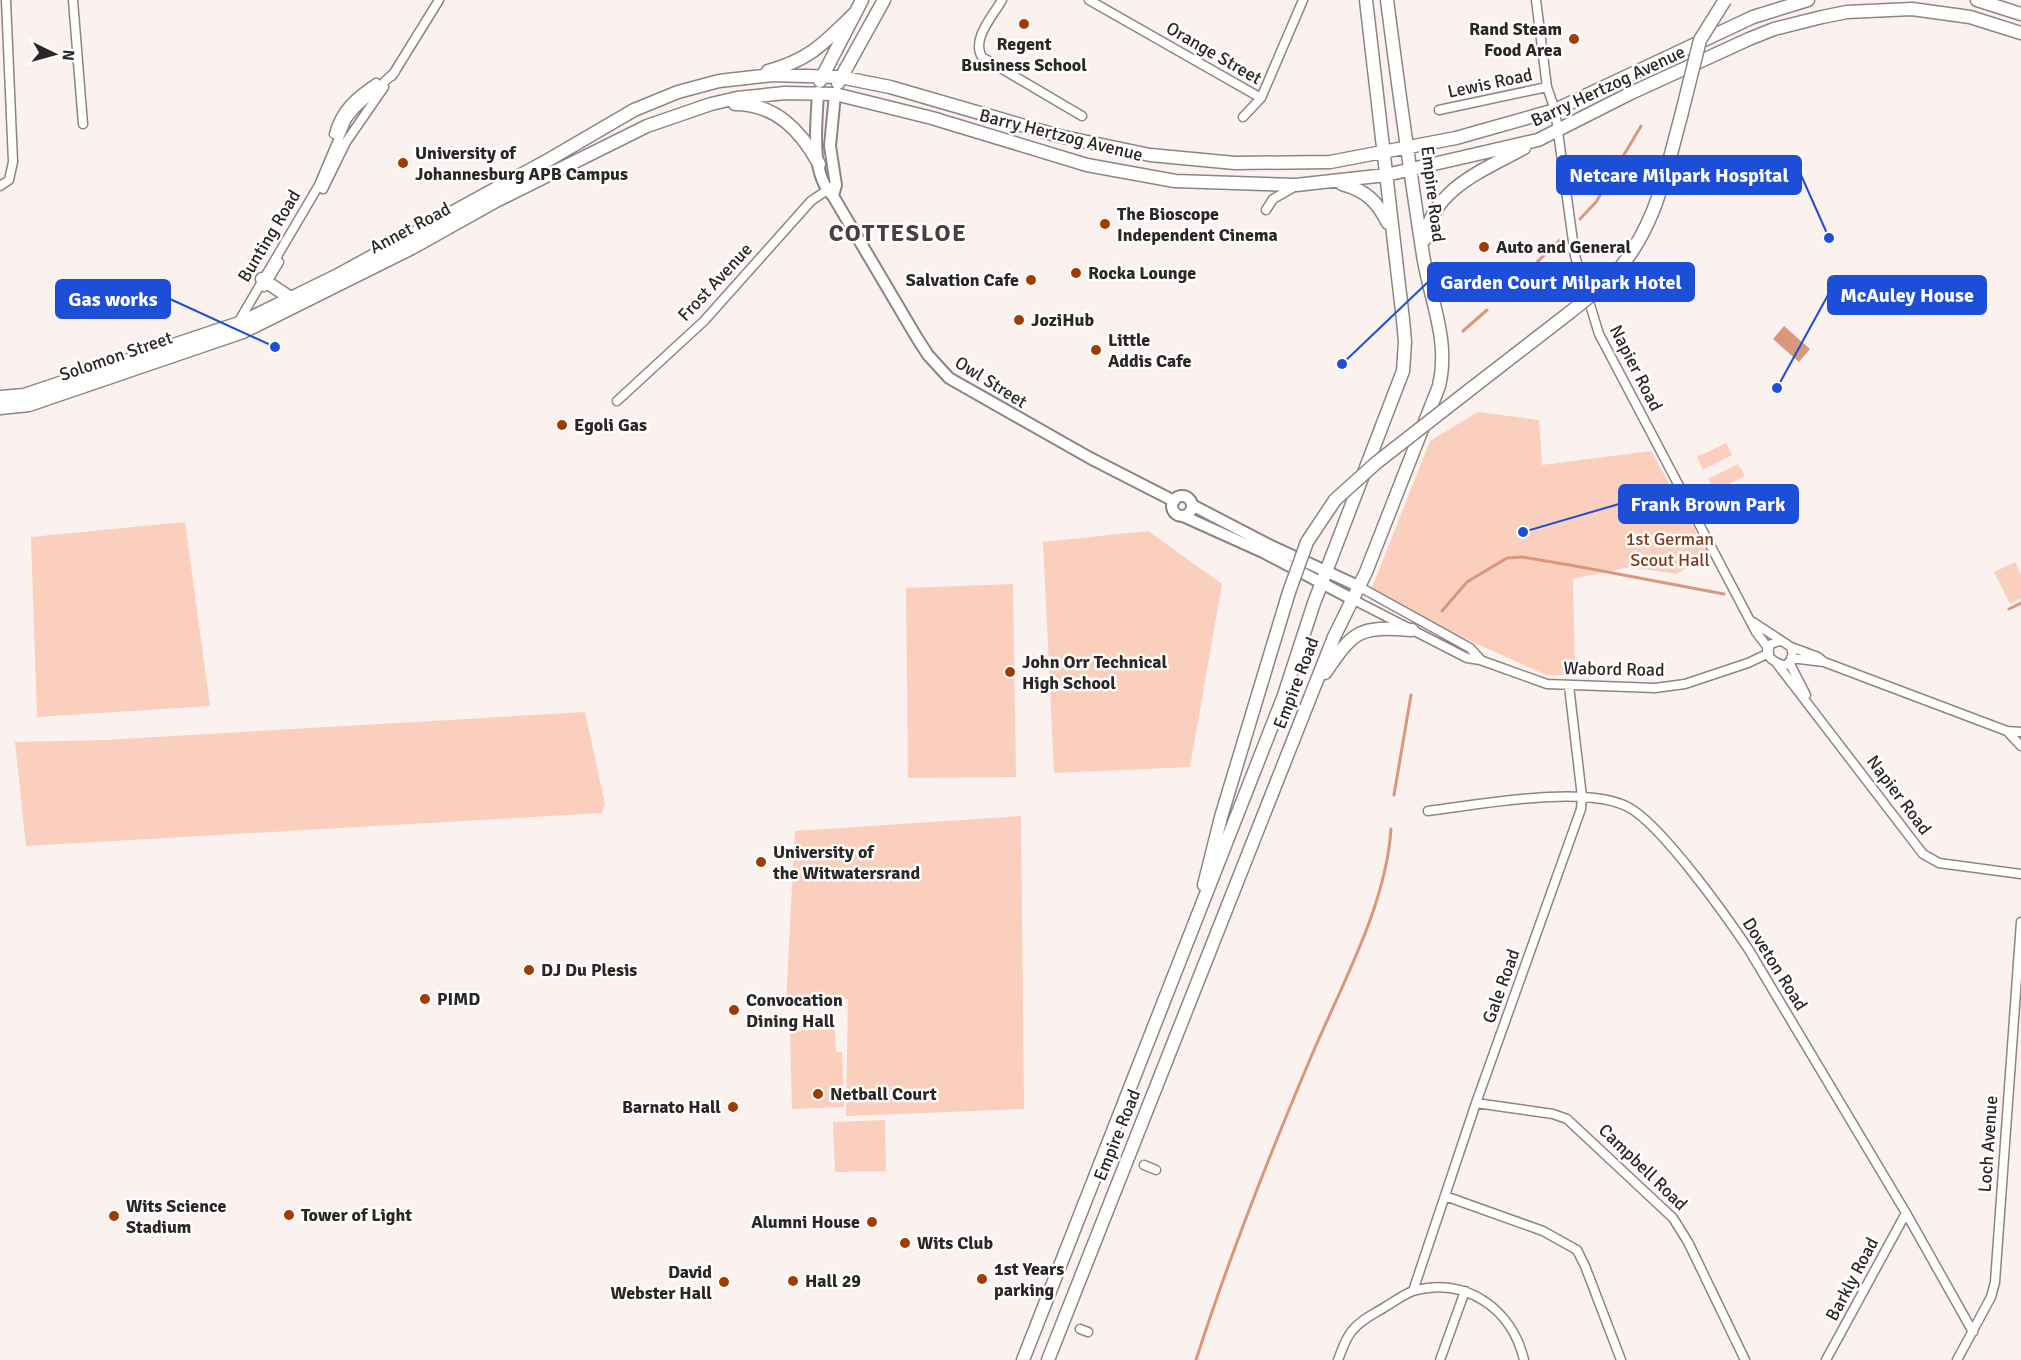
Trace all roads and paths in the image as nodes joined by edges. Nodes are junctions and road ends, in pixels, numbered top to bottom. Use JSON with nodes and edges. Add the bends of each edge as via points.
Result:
{"nodes":[{"id":1,"x":6,"y":0,"type":"edge"},
{"id":2,"x":73,"y":0,"type":"edge"},
{"id":3,"x":439,"y":0,"type":"edge"},
{"id":4,"x":862,"y":0,"type":"edge"},
{"id":5,"x":884,"y":0,"type":"edge"},
{"id":6,"x":1002,"y":0,"type":"edge"},
{"id":7,"x":1089,"y":0,"type":"edge"},
{"id":8,"x":1303,"y":0,"type":"edge"},
{"id":9,"x":1366,"y":0,"type":"edge"},
{"id":10,"x":1387,"y":0,"type":"edge"},
{"id":11,"x":1536,"y":0,"type":"edge"},
{"id":12,"x":1725,"y":0,"type":"edge"},
{"id":13,"x":1808,"y":0,"type":"edge"},
{"id":14,"x":1977,"y":0,"type":"edge"},
{"id":15,"x":855,"y":13,"type":"junction"},
{"id":16,"x":2021,"y":14,"type":"edge"},
{"id":17,"x":2021,"y":33,"type":"edge"},
{"id":18,"x":395,"y":72,"type":"junction"},
{"id":19,"x":750,"y":76,"type":"junction"},
{"id":20,"x":821,"y":76,"type":"junction"},
{"id":21,"x":840,"y":77,"type":"junction"},
{"id":22,"x":1547,"y":87,"type":"junction"},
{"id":23,"x":818,"y":92,"type":"junction"},
{"id":24,"x":835,"y":94,"type":"junction"},
{"id":25,"x":1261,"y":98,"type":"junction"},
{"id":26,"x":711,"y":104,"type":"junction"},
{"id":27,"x":1439,"y":110,"type":"dead end"},
{"id":28,"x":1555,"y":110,"type":"junction"},
{"id":29,"x":1082,"y":116,"type":"dead end"},
{"id":30,"x":1242,"y":117,"type":"dead end"},
{"id":31,"x":83,"y":124,"type":"dead end"},
{"id":32,"x":1558,"y":132,"type":"junction"},
{"id":33,"x":1538,"y":140,"type":"junction"},
{"id":34,"x":1409,"y":147,"type":"junction"},
{"id":35,"x":1383,"y":152,"type":"junction"},
{"id":36,"x":819,"y":164,"type":"junction"},
{"id":37,"x":1412,"y":168,"type":"junction"},
{"id":38,"x":1386,"y":175,"type":"junction"},
{"id":39,"x":1336,"y":182,"type":"junction"},
{"id":40,"x":0,"y":186,"type":"edge"},
{"id":41,"x":1296,"y":186,"type":"junction"},
{"id":42,"x":832,"y":190,"type":"junction"},
{"id":43,"x":1266,"y":210,"type":"dead end"},
{"id":44,"x":1392,"y":232,"type":"junction"},
{"id":45,"x":406,"y":236,"type":"junction"},
{"id":46,"x":412,"y":248,"type":"junction"},
{"id":47,"x":1423,"y":253,"type":"junction"},
{"id":48,"x":265,"y":280,"type":"junction"},
{"id":49,"x":339,"y":280,"type":"junction"},
{"id":50,"x":292,"y":299,"type":"junction"},
{"id":51,"x":239,"y":328,"type":"junction"},
{"id":52,"x":0,"y":397,"type":"edge"},
{"id":53,"x":617,"y":401,"type":"dead end"},
{"id":54,"x":0,"y":408,"type":"edge"},
{"id":55,"x":1173,"y":501,"type":"junction"},
{"id":56,"x":1192,"y":505,"type":"junction"},
{"id":57,"x":1183,"y":516,"type":"junction"},
{"id":58,"x":1325,"y":578,"type":"junction"},
{"id":59,"x":1359,"y":586,"type":"junction"},
{"id":60,"x":1352,"y":599,"type":"junction"},
{"id":61,"x":1753,"y":622,"type":"junction"},
{"id":62,"x":1412,"y":630,"type":"junction"},
{"id":63,"x":1781,"y":641,"type":"junction"},
{"id":64,"x":1791,"y":647,"type":"junction"},
{"id":65,"x":1769,"y":651,"type":"junction"},
{"id":66,"x":1480,"y":660,"type":"junction"},
{"id":67,"x":1790,"y":660,"type":"junction"},
{"id":68,"x":1824,"y":662,"type":"junction"},
{"id":69,"x":1748,"y":663,"type":"junction"},
{"id":70,"x":1776,"y":664,"type":"junction"},
{"id":71,"x":1569,"y":686,"type":"junction"},
{"id":72,"x":1312,"y":693,"type":"junction"},
{"id":73,"x":1809,"y":704,"type":"junction"},
{"id":74,"x":2007,"y":731,"type":"junction"},
{"id":75,"x":2021,"y":732,"type":"edge"},
{"id":76,"x":2021,"y":746,"type":"edge"},
{"id":77,"x":1582,"y":797,"type":"junction"},
{"id":78,"x":1428,"y":812,"type":"dead end"},
{"id":79,"x":2021,"y":874,"type":"edge"},
{"id":80,"x":1205,"y":898,"type":"junction"},
{"id":81,"x":2021,"y":922,"type":"edge"},
{"id":82,"x":1476,"y":1103,"type":"junction"},
{"id":83,"x":1144,"y":1165,"type":"dead end"},
{"id":84,"x":1156,"y":1170,"type":"dead end"},
{"id":85,"x":1445,"y":1196,"type":"junction"},
{"id":86,"x":1906,"y":1213,"type":"junction"},
{"id":87,"x":1413,"y":1291,"type":"junction"},
{"id":88,"x":1465,"y":1291,"type":"junction"},
{"id":89,"x":1973,"y":1332,"type":"junction"},
{"id":90,"x":1023,"y":1360,"type":"edge"},
{"id":91,"x":1048,"y":1360,"type":"edge"},
{"id":92,"x":1338,"y":1360,"type":"edge"},
{"id":93,"x":1440,"y":1360,"type":"edge"},
{"id":94,"x":1524,"y":1360,"type":"edge"},
{"id":95,"x":1621,"y":1360,"type":"edge"},
{"id":96,"x":1745,"y":1360,"type":"edge"},
{"id":97,"x":1826,"y":1360,"type":"edge"},
{"id":98,"x":1957,"y":1360,"type":"edge"}],
"edges":[{"from":1,"to":40,"type":"street","via":[[12,162],[9,180]]},
{"from":2,"to":31,"type":"street"},
{"from":3,"to":18,"type":"street","name":"Bunting Road"},
{"from":4,"to":15,"type":"main road"},
{"from":5,"to":21,"type":"main road"},
{"from":6,"to":29,"type":"street","via":[[977,48],[986,60]]},
{"from":7,"to":25,"type":"street","name":"Orange Street"},
{"from":8,"to":25,"type":"street"},
{"from":9,"to":35,"type":"main road","name":"Empire Road"},
{"from":10,"to":34,"type":"main road","name":"Empire Road"},
{"from":11,"to":22,"type":"street","name":"Napier Road"},
{"from":12,"to":80,"type":"main road","bridge":true,"via":[[1700,40],[1651,221],[1634,251],[1609,281],[1376,463],[1335,500],[1307,542],[1209,858]]},
{"from":13,"to":28,"type":"main road","name":"Barry Hertzog Avenue","via":[[1753,17]]},
{"from":14,"to":16,"type":"main road"},
{"from":15,"to":19,"type":"main road","via":[[816,51],[787,66]]},
{"from":15,"to":20,"type":"main road"},
{"from":17,"to":32,"type":"main road","name":"Barry Hertzog Avenue","via":[[1970,17],[1912,9],[1822,17],[1749,39],[1631,93]]},
{"from":18,"to":48,"type":"street","name":"Bunting Road","via":[[354,129],[329,179]]},
{"from":18,"to":48,"type":"street","name":"Bunting Road","via":[[352,112],[319,185]]},
{"from":19,"to":20,"type":"main road","name":"Annet Road"},
{"from":19,"to":45,"type":"main road","name":"Annet Road","via":[[653,101]]},
{"from":20,"to":21,"type":"main road","name":"Barry Hertzog Avenue"},
{"from":20,"to":23,"type":"main road"},
{"from":21,"to":24,"type":"main road"},
{"from":21,"to":35,"type":"main road","name":"Barry Hertzog Avenue","via":[[890,87],[1059,136],[1150,155],[1271,164],[1330,162]]},
{"from":22,"to":27,"type":"street","name":"Lewis Road"},
{"from":22,"to":28,"type":"street","name":"Napier Road"},
{"from":23,"to":24,"type":"main road","name":"Barry Hertzog Avenue"},
{"from":23,"to":26,"type":"main road","name":"Annet Road","via":[[760,95]]},
{"from":23,"to":36,"type":"street","name":"Owl Street"},
{"from":24,"to":41,"type":"main road","name":"Barry Hertzog Avenue","via":[[932,118],[1087,165],[1175,181]]},
{"from":24,"to":42,"type":"street","name":"Owl Street","via":[[830,146]]},
{"from":25,"to":30,"type":"street"},
{"from":26,"to":36,"type":"main road","via":[[745,104],[775,114],[799,132]]},
{"from":26,"to":46,"type":"main road","name":"Annet Road","via":[[668,117],[627,136]]},
{"from":28,"to":32,"type":"street","name":"Napier Road"},
{"from":28,"to":34,"type":"main road","name":"Barry Hertzog Avenue"},
{"from":32,"to":33,"type":"main road","name":"Barry Hertzog Avenue"},
{"from":32,"to":61,"type":"street","name":"Napier Road","via":[[1575,256],[1599,334]]},
{"from":33,"to":37,"type":"main road","name":"Barry Hertzog Avenue"},
{"from":33,"to":47,"type":"main road","via":[[1446,195],[1428,221]]},
{"from":34,"to":35,"type":"main road","name":"Barry Hertzog Avenue"},
{"from":34,"to":37,"type":"main road","name":"Empire Road"},
{"from":35,"to":38,"type":"main road","name":"Empire Road"},
{"from":36,"to":42,"type":"street","name":"Owl Street"},
{"from":37,"to":38,"type":"main road","name":"Barry Hertzog Avenue"},
{"from":37,"to":47,"type":"main road","name":"Empire Road"},
{"from":38,"to":39,"type":"main road","name":"Barry Hertzog Avenue"},
{"from":38,"to":44,"type":"main road","name":"Empire Road"},
{"from":39,"to":41,"type":"main road","name":"Barry Hertzog Avenue"},
{"from":39,"to":44,"type":"main road","via":[[1367,193],[1380,206]]},
{"from":41,"to":43,"type":"street","via":[[1273,198]]},
{"from":42,"to":53,"type":"street","name":"Frost Avenue","via":[[811,201],[704,321]]},
{"from":42,"to":55,"type":"street","name":"Owl Street","via":[[917,338],[949,378]]},
{"from":44,"to":58,"type":"main road","name":"Empire Road","via":[[1404,331],[1404,365]]},
{"from":45,"to":46,"type":"main road"},
{"from":45,"to":49,"type":"main road","name":"Annet Road"},
{"from":46,"to":49,"type":"main road","name":"Annet Road"},
{"from":47,"to":59,"type":"main road","name":"Empire Road","via":[[1442,331],[1443,371],[1409,467]]},
{"from":48,"to":50,"type":"main road"},
{"from":48,"to":51,"type":"street","name":"Bunting Road"},
{"from":49,"to":50,"type":"main road","name":"Annet Road"},
{"from":49,"to":51,"type":"main road","name":"Annet Road"},
{"from":50,"to":51,"type":"main road","name":"Annet Road"},
{"from":51,"to":52,"type":"main road","name":"Solomon Street","via":[[24,395]]},
{"from":51,"to":54,"type":"main road","name":"Solomon Street","via":[[29,405]]},
{"from":55,"to":56,"type":"street","via":[[1183,496]]},
{"from":55,"to":57,"type":"street","via":[[1173,510]]},
{"from":56,"to":57,"type":"street","via":[[1191,511]]},
{"from":56,"to":58,"type":"street"},
{"from":57,"to":58,"type":"street"},
{"from":58,"to":59,"type":"street"},
{"from":58,"to":60,"type":"street"},
{"from":58,"to":80,"type":"main road","name":"Empire Road"},
{"from":59,"to":60,"type":"main road","name":"Empire Road"},
{"from":59,"to":66,"type":"street","name":"Wabord Road","via":[[1470,648]]},
{"from":60,"to":62,"type":"street","name":"Wabord Road"},
{"from":60,"to":72,"type":"main road","name":"Empire Road"},
{"from":61,"to":63,"type":"street","name":"Napier Road"},
{"from":61,"to":65,"type":"street","name":"Napier Road"},
{"from":62,"to":66,"type":"street","name":"Wabord Road","via":[[1467,658]]},
{"from":62,"to":72,"type":"main road","via":[[1378,628],[1355,635]]},
{"from":63,"to":64,"type":"street"},
{"from":63,"to":65,"type":"street"},
{"from":64,"to":67,"type":"street"},
{"from":64,"to":68,"type":"street"},
{"from":65,"to":69,"type":"street","name":"Wabord Road"},
{"from":65,"to":70,"type":"street"},
{"from":66,"to":71,"type":"street","name":"Wabord Road","via":[[1536,681]]},
{"from":67,"to":68,"type":"street"},
{"from":67,"to":70,"type":"street"},
{"from":67,"to":73,"type":"street","name":"Napier Road"},
{"from":68,"to":74,"type":"street"},
{"from":69,"to":70,"type":"street","name":"Wabord Road"},
{"from":69,"to":71,"type":"street","name":"Wabord Road","via":[[1673,687]]},
{"from":70,"to":73,"type":"street","name":"Napier Road"},
{"from":71,"to":77,"type":"street","name":"Gale Road"},
{"from":72,"to":91,"type":"main road","name":"Empire Road"},
{"from":73,"to":79,"type":"street","name":"Napier Road","via":[[1923,855],[1939,863]]},
{"from":74,"to":75,"type":"street"},
{"from":74,"to":76,"type":"street"},
{"from":77,"to":78,"type":"street","name":"Doveton Road","via":[[1516,800]]},
{"from":77,"to":82,"type":"street","name":"Gale Road"},
{"from":77,"to":86,"type":"street","name":"Doveton Road","via":[[1619,803],[1639,814],[1655,828],[1732,925]]},
{"from":80,"to":90,"type":"main road","name":"Empire Road"},
{"from":81,"to":89,"type":"street","name":"Loch Avenue","via":[[1995,1282]]},
{"from":82,"to":85,"type":"street","name":"Gale Road"},
{"from":82,"to":96,"type":"street","name":"Campbell Road","via":[[1567,1119],[1650,1194],[1680,1228]]},
{"from":83,"to":84,"type":"street"},
{"from":85,"to":87,"type":"street","name":"Gale Road"},
{"from":85,"to":95,"type":"street","via":[[1544,1231],[1577,1250]]},
{"from":86,"to":89,"type":"street","name":"Doveton Road"},
{"from":86,"to":97,"type":"street","name":"Barkly Road"},
{"from":87,"to":88,"type":"street"},
{"from":87,"to":92,"type":"street","via":[[1353,1329]]},
{"from":88,"to":93,"type":"street"},
{"from":88,"to":94,"type":"street","via":[[1508,1321]]},
{"from":89,"to":98,"type":"street","name":"Loch Avenue"}]}
